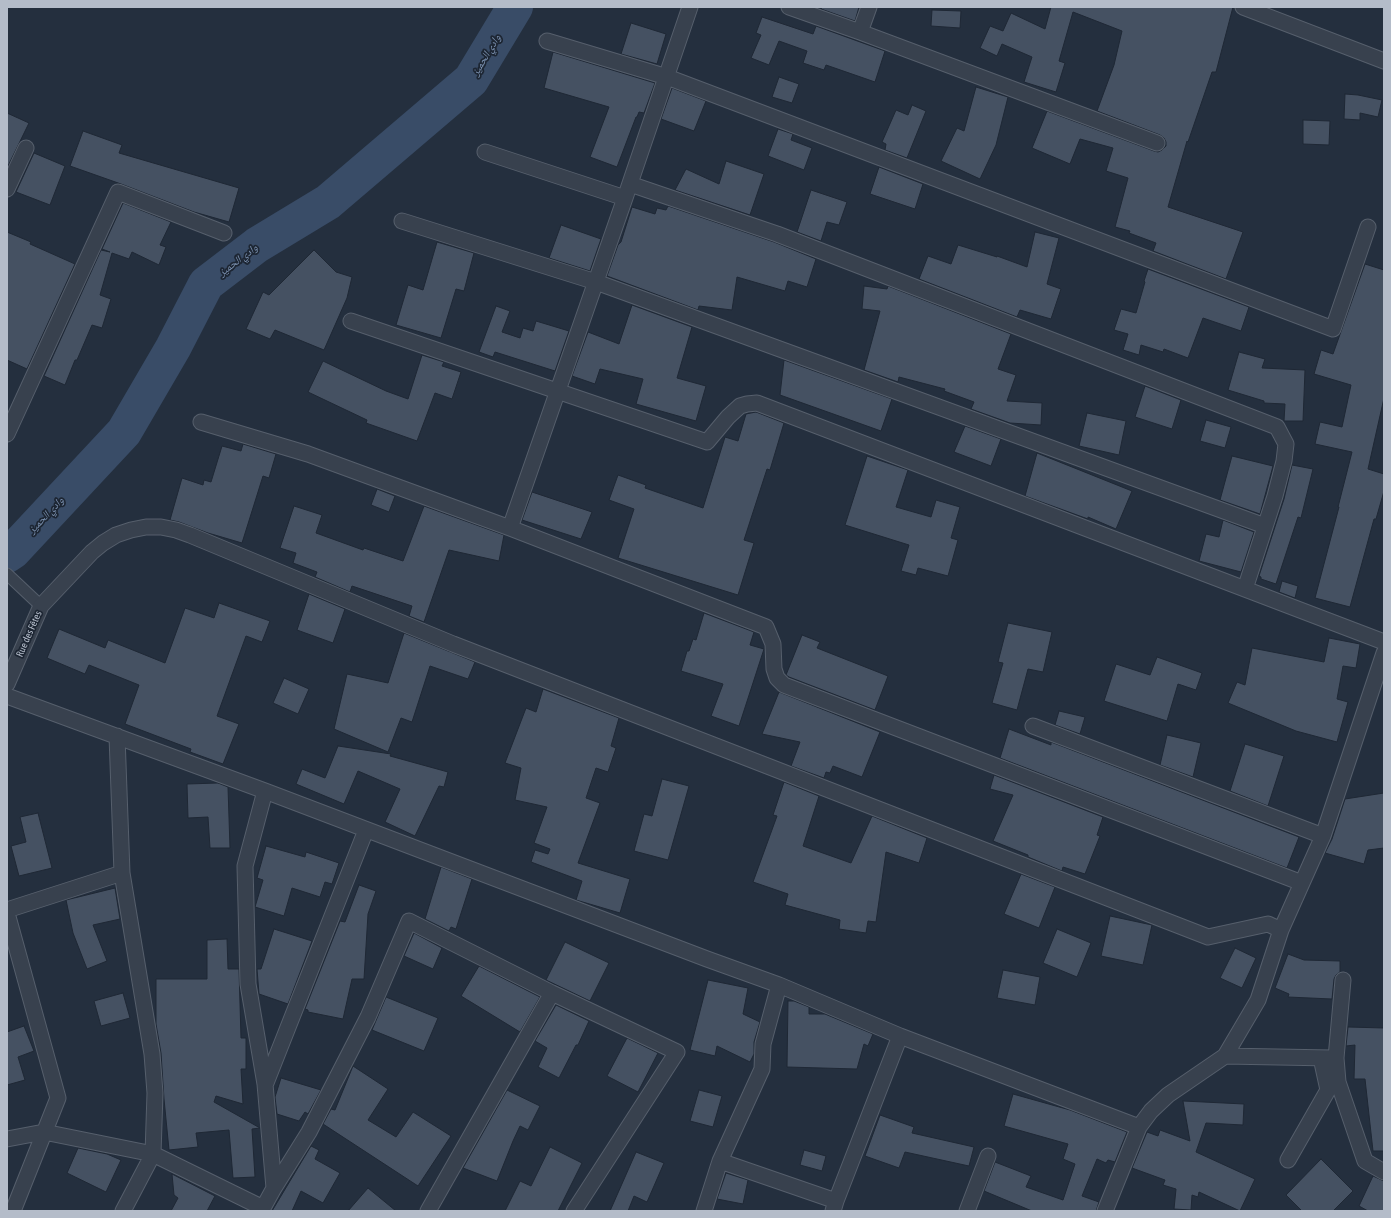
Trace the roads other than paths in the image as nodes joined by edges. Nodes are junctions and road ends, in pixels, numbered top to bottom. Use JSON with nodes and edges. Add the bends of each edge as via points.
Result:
{"nodes":[{"id":1,"x":690,"y":7,"type":"edge"},
{"id":2,"x":789,"y":7,"type":"edge"},
{"id":3,"x":869,"y":7,"type":"edge"},
{"id":4,"x":1243,"y":7,"type":"edge"},
{"id":5,"x":860,"y":32,"type":"junction"},
{"id":6,"x":547,"y":41,"type":"dead end"},
{"id":7,"x":1384,"y":61,"type":"edge"},
{"id":8,"x":667,"y":77,"type":"junction"},
{"id":9,"x":1157,"y":143,"type":"dead end"},
{"id":10,"x":26,"y":148,"type":"dead end"},
{"id":11,"x":485,"y":152,"type":"dead end"},
{"id":12,"x":7,"y":189,"type":"edge"},
{"id":13,"x":628,"y":191,"type":"junction"},
{"id":14,"x":402,"y":221,"type":"dead end"},
{"id":15,"x":1368,"y":227,"type":"dead end"},
{"id":16,"x":224,"y":234,"type":"dead end"},
{"id":17,"x":596,"y":282,"type":"junction"},
{"id":18,"x":351,"y":321,"type":"dead end"},
{"id":19,"x":558,"y":392,"type":"junction"},
{"id":20,"x":201,"y":422,"type":"dead end"},
{"id":21,"x":7,"y":434,"type":"edge"},
{"id":22,"x":1265,"y":526,"type":"junction"},
{"id":23,"x":510,"y":528,"type":"junction"},
{"id":24,"x":7,"y":574,"type":"edge"},
{"id":25,"x":1245,"y":589,"type":"junction"},
{"id":26,"x":41,"y":606,"type":"junction"},
{"id":27,"x":1384,"y":642,"type":"edge"},
{"id":28,"x":1384,"y":654,"type":"edge"},
{"id":29,"x":7,"y":684,"type":"edge"},
{"id":30,"x":7,"y":696,"type":"edge"},
{"id":31,"x":1033,"y":726,"type":"dead end"},
{"id":32,"x":117,"y":736,"type":"junction"},
{"id":33,"x":265,"y":791,"type":"junction"},
{"id":34,"x":366,"y":830,"type":"junction"},
{"id":35,"x":1323,"y":836,"type":"junction"},
{"id":36,"x":122,"y":872,"type":"junction"},
{"id":37,"x":1302,"y":883,"type":"junction"},
{"id":38,"x":7,"y":911,"type":"edge"},
{"id":39,"x":1281,"y":930,"type":"junction"},
{"id":40,"x":1343,"y":980,"type":"dead end"},
{"id":41,"x":779,"y":985,"type":"junction"},
{"id":42,"x":552,"y":993,"type":"junction"},
{"id":43,"x":900,"y":1036,"type":"junction"},
{"id":44,"x":1224,"y":1056,"type":"junction"},
{"id":45,"x":1321,"y":1058,"type":"junction"},
{"id":46,"x":1336,"y":1058,"type":"junction"},
{"id":47,"x":265,"y":1084,"type":"junction"},
{"id":48,"x":1138,"y":1127,"type":"junction"},
{"id":49,"x":44,"y":1132,"type":"junction"},
{"id":50,"x":7,"y":1139,"type":"edge"},
{"id":51,"x":153,"y":1154,"type":"junction"},
{"id":52,"x":988,"y":1156,"type":"dead end"},
{"id":53,"x":1288,"y":1160,"type":"dead end"},
{"id":54,"x":720,"y":1161,"type":"junction"},
{"id":55,"x":1384,"y":1172,"type":"edge"},
{"id":56,"x":274,"y":1188,"type":"junction"},
{"id":57,"x":12,"y":1203,"type":"edge"},
{"id":58,"x":834,"y":1206,"type":"edge"},
{"id":59,"x":263,"y":1210,"type":"edge"},
{"id":60,"x":123,"y":1211,"type":"edge"},
{"id":61,"x":428,"y":1211,"type":"edge"},
{"id":62,"x":574,"y":1211,"type":"edge"},
{"id":63,"x":704,"y":1211,"type":"edge"},
{"id":64,"x":967,"y":1211,"type":"edge"},
{"id":65,"x":1105,"y":1211,"type":"edge"}],
"edges":[{"from":1,"to":8,"type":"street"},
{"from":2,"to":5,"type":"street"},
{"from":3,"to":5,"type":"street"},
{"from":4,"to":7,"type":"street"},
{"from":5,"to":9,"type":"street"},
{"from":6,"to":8,"type":"street"},
{"from":8,"to":13,"type":"street"},
{"from":8,"to":15,"type":"street","via":[[1334,329]]},
{"from":10,"to":12,"type":"street"},
{"from":11,"to":13,"type":"street"},
{"from":13,"to":17,"type":"street"},
{"from":13,"to":22,"type":"street","via":[[777,234],[1277,427],[1286,444],[1284,461]]},
{"from":14,"to":17,"type":"street"},
{"from":16,"to":21,"type":"street","via":[[118,192]]},
{"from":17,"to":19,"type":"street"},
{"from":17,"to":22,"type":"street"},
{"from":18,"to":19,"type":"street"},
{"from":19,"to":23,"type":"street"},
{"from":19,"to":25,"type":"street","via":[[707,442],[740,406],[757,403]]},
{"from":20,"to":23,"type":"street","via":[[308,454]]},
{"from":22,"to":25,"type":"street"},
{"from":23,"to":37,"type":"street","via":[[766,627],[773,644],[774,669],[777,678],[784,685]]},
{"from":24,"to":26,"type":"street"},
{"from":25,"to":27,"type":"street"},
{"from":26,"to":29,"type":"street","name":"Rue des Fêtes"},
{"from":26,"to":39,"type":"street","name":"Rue des Fêtes","via":[[103,542],[116,535],[146,527],[176,530],[453,644],[1208,937],[1268,924]]},
{"from":28,"to":35,"type":"street"},
{"from":30,"to":32,"type":"street"},
{"from":31,"to":35,"type":"street"},
{"from":32,"to":33,"type":"street"},
{"from":32,"to":36,"type":"street"},
{"from":33,"to":34,"type":"street"},
{"from":33,"to":47,"type":"street","via":[[244,866],[248,984]]},
{"from":34,"to":41,"type":"street"},
{"from":34,"to":47,"type":"street"},
{"from":35,"to":37,"type":"street"},
{"from":36,"to":38,"type":"street"},
{"from":36,"to":51,"type":"street","via":[[152,1054]]},
{"from":37,"to":39,"type":"street"},
{"from":38,"to":49,"type":"street","via":[[58,1098]]},
{"from":39,"to":44,"type":"street","via":[[1258,1000]]},
{"from":40,"to":46,"type":"street"},
{"from":41,"to":43,"type":"street"},
{"from":41,"to":54,"type":"street","via":[[763,1044],[762,1069]]},
{"from":42,"to":56,"type":"street","via":[[408,921],[368,1017],[309,1132]]},
{"from":42,"to":61,"type":"street"},
{"from":42,"to":62,"type":"street","via":[[678,1052]]},
{"from":43,"to":48,"type":"street"},
{"from":43,"to":58,"type":"street"},
{"from":44,"to":45,"type":"street"},
{"from":44,"to":48,"type":"street","via":[[1168,1095],[1150,1110]]},
{"from":45,"to":46,"type":"street"},
{"from":45,"to":53,"type":"street","via":[[1328,1090]]},
{"from":46,"to":55,"type":"street","via":[[1338,1082],[1365,1161]]},
{"from":47,"to":56,"type":"street"},
{"from":48,"to":65,"type":"street"},
{"from":49,"to":50,"type":"street"},
{"from":49,"to":51,"type":"street"},
{"from":49,"to":57,"type":"street"},
{"from":51,"to":59,"type":"street"},
{"from":51,"to":60,"type":"street"},
{"from":52,"to":64,"type":"street"},
{"from":54,"to":58,"type":"street"},
{"from":54,"to":63,"type":"street"},
{"from":56,"to":59,"type":"street"}]}
